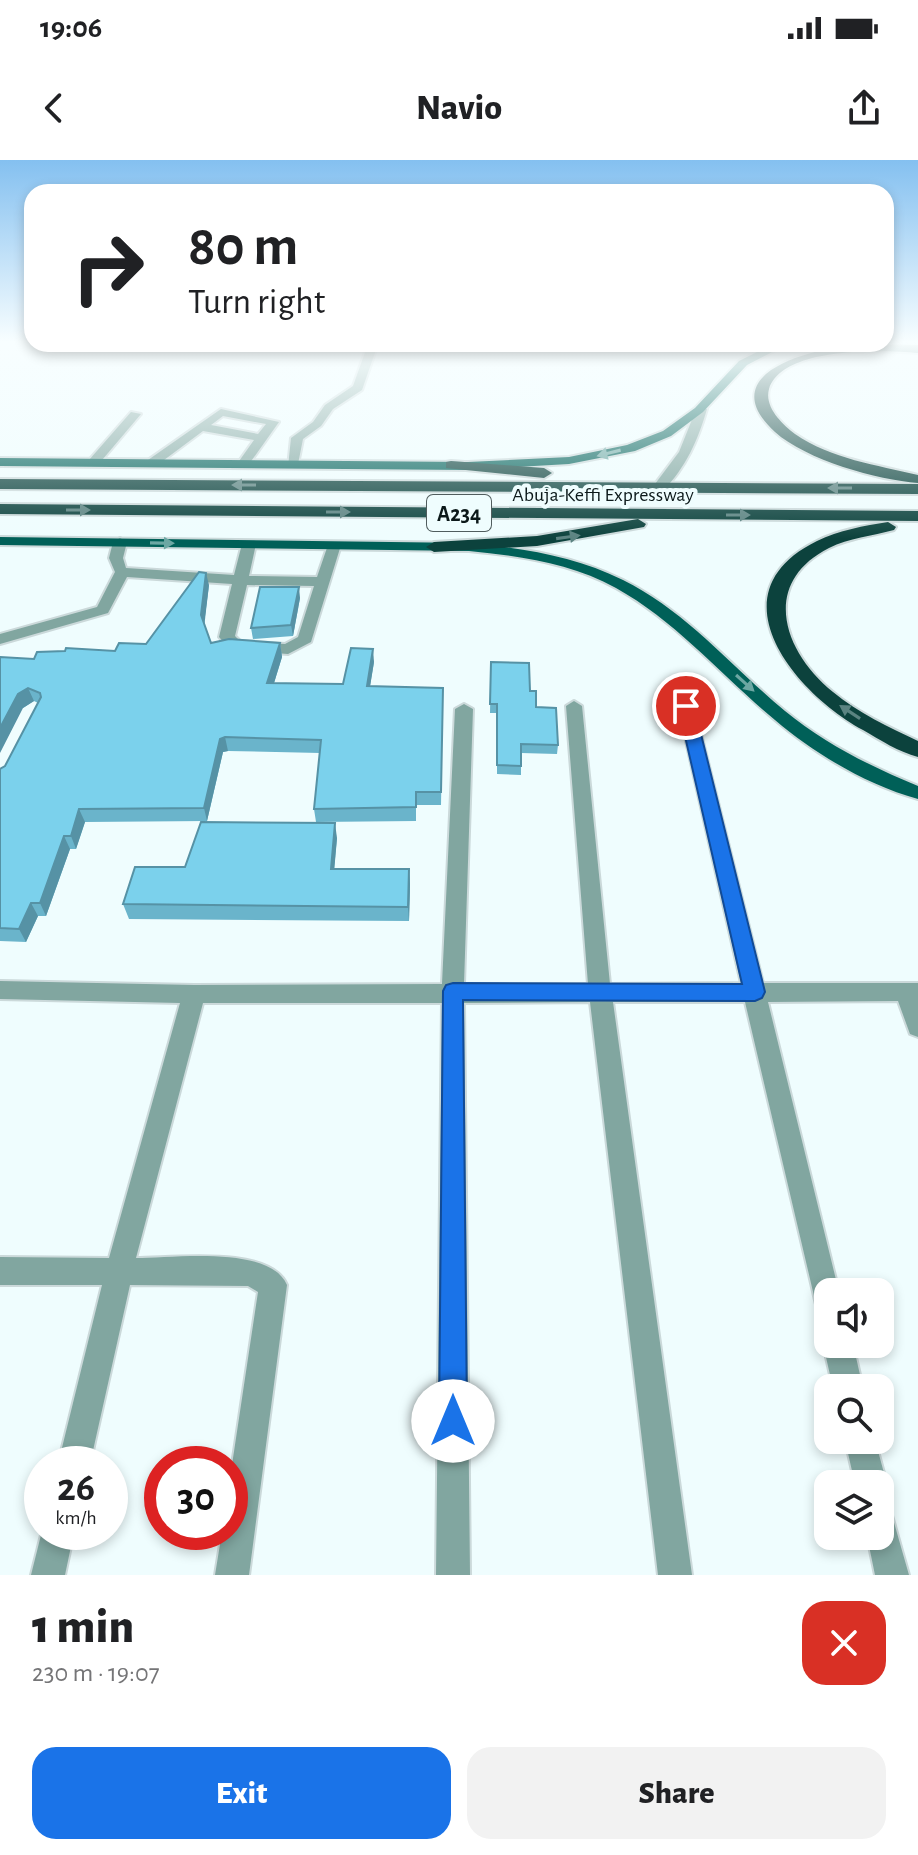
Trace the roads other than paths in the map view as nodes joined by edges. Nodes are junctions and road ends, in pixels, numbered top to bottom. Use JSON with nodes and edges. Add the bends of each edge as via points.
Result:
{"nodes":[{"id":1,"x":329,"y":407,"type":"edge"},
{"id":2,"x":765,"y":407,"type":"edge"},
{"id":3,"x":701,"y":409,"type":"joint"},
{"id":4,"x":135,"y":414,"type":"dead end"},
{"id":5,"x":202,"y":427,"type":"junction"},
{"id":6,"x":261,"y":438,"type":"junction"},
{"id":7,"x":0,"y":462,"type":"edge"},
{"id":8,"x":93,"y":463,"type":"junction"},
{"id":9,"x":152,"y":463,"type":"junction"},
{"id":10,"x":243,"y":464,"type":"junction"},
{"id":11,"x":292,"y":464,"type":"junction"},
{"id":12,"x":451,"y":465,"type":"junction"},
{"id":13,"x":918,"y":479,"type":"edge"},
{"id":14,"x":0,"y":484,"type":"edge"},
{"id":15,"x":658,"y":488,"type":"junction"},
{"id":16,"x":918,"y":489,"type":"edge"},
{"id":17,"x":0,"y":509,"type":"edge"},
{"id":18,"x":681,"y":514,"type":"junction"},
{"id":19,"x":918,"y":516,"type":"edge"},
{"id":20,"x":918,"y":526,"type":"edge"},
{"id":21,"x":0,"y":541,"type":"edge"},
{"id":22,"x":120,"y":542,"type":"junction"},
{"id":23,"x":249,"y":544,"type":"junction"},
{"id":24,"x":334,"y":545,"type":"junction"},
{"id":25,"x":434,"y":547,"type":"junction"},
{"id":26,"x":122,"y":572,"type":"junction"},
{"id":27,"x":241,"y":580,"type":"junction"},
{"id":28,"x":322,"y":582,"type":"junction"},
{"id":29,"x":0,"y":639,"type":"edge"},
{"id":30,"x":574,"y":706,"type":"dead end"},
{"id":31,"x":686,"y":706,"type":"dead end"},
{"id":32,"x":464,"y":709,"type":"dead end"},
{"id":33,"x":918,"y":750,"type":"edge"},
{"id":34,"x":918,"y":793,"type":"edge"},
{"id":35,"x":0,"y":990,"type":"edge"},
{"id":36,"x":453,"y":991,"type":"junction"},
{"id":37,"x":600,"y":992,"type":"junction"},
{"id":38,"x":755,"y":992,"type":"junction"},
{"id":39,"x":912,"y":992,"type":"edge"},
{"id":40,"x":194,"y":994,"type":"junction"},
{"id":41,"x":918,"y":1027,"type":"edge"},
{"id":42,"x":0,"y":1271,"type":"edge"},
{"id":43,"x":119,"y":1271,"type":"junction"},
{"id":44,"x":822,"y":1278,"type":"edge"},
{"id":45,"x":78,"y":1446,"type":"edge"},
{"id":46,"x":54,"y":1550,"type":"edge"},
{"id":47,"x":886,"y":1550,"type":"edge"},
{"id":48,"x":48,"y":1575,"type":"edge"},
{"id":49,"x":232,"y":1575,"type":"edge"},
{"id":50,"x":453,"y":1575,"type":"edge"},
{"id":51,"x":675,"y":1575,"type":"edge"},
{"id":52,"x":892,"y":1575,"type":"edge"}],
"edges":[{"from":1,"to":11,"type":"street","via":[[297,438]]},
{"from":2,"to":13,"type":"highway","via":[[781,430],[802,443],[852,464]]},
{"from":3,"to":12,"type":"main road","one_way":true,"via":[[657,439],[590,458]]},
{"from":3,"to":15,"type":"street","via":[[681,462]]},
{"from":4,"to":8,"type":"street"},
{"from":5,"to":6,"type":"street"},
{"from":5,"to":6,"type":"street","via":[[221,412],[273,422]]},
{"from":5,"to":9,"type":"street"},
{"from":6,"to":10,"type":"street"},
{"from":7,"to":8,"type":"main road"},
{"from":8,"to":9,"type":"main road"},
{"from":9,"to":10,"type":"main road"},
{"from":10,"to":11,"type":"main road"},
{"from":11,"to":12,"type":"main road"},
{"from":12,"to":15,"type":"highway"},
{"from":15,"to":14,"type":"highway","name":"Abuja-Keffi Expressway","number":"A234","one_way":true},
{"from":16,"to":15,"type":"highway","name":"Abuja-Keffi Expressway","number":"A234","one_way":true},
{"from":17,"to":18,"type":"highway","name":"Abuja-Keffi Expressway","number":"A234","one_way":true},
{"from":18,"to":19,"type":"highway","name":"Abuja-Keffi Expressway","number":"A234","one_way":true},
{"from":25,"to":18,"type":"highway","one_way":true,"via":[[590,534]]},
{"from":33,"to":20,"type":"highway","one_way":true,"via":[[848,712],[815,687],[781,640],[774,618],[774,599],[786,570],[812,548],[848,534]]},
{"from":21,"to":22,"type":"main road"},
{"from":22,"to":23,"type":"main road","one_way":true},
{"from":22,"to":26,"type":"street","via":[[115,564]]},
{"from":23,"to":24,"type":"main road"},
{"from":23,"to":27,"type":"street"},
{"from":24,"to":25,"type":"main road"},
{"from":24,"to":28,"type":"street"},
{"from":25,"to":34,"type":"main road","one_way":true,"via":[[537,557],[617,583],[666,613],[805,735]]},
{"from":26,"to":27,"type":"street"},
{"from":26,"to":29,"type":"street","via":[[103,610]]},
{"from":27,"to":28,"type":"street"},
{"from":27,"to":28,"type":"street","via":[[229,642],[288,649],[305,639]]},
{"from":30,"to":37,"type":"street"},
{"from":31,"to":38,"type":"street"},
{"from":32,"to":36,"type":"street"},
{"from":35,"to":40,"type":"street"},
{"from":36,"to":37,"type":"street"},
{"from":36,"to":40,"type":"street"},
{"from":36,"to":50,"type":"street"},
{"from":37,"to":38,"type":"street"},
{"from":37,"to":51,"type":"street"},
{"from":38,"to":39,"type":"street"},
{"from":38,"to":44,"type":"street"},
{"from":39,"to":41,"type":"street"},
{"from":40,"to":43,"type":"street"},
{"from":42,"to":43,"type":"street"},
{"from":43,"to":45,"type":"street"},
{"from":43,"to":49,"type":"street","via":[[251,1272],[273,1285]]},
{"from":46,"to":48,"type":"street"},
{"from":47,"to":52,"type":"street"}]}
